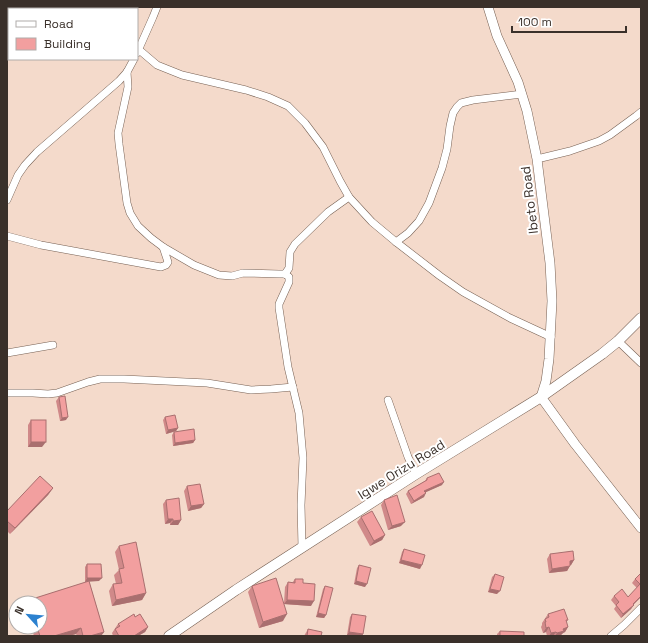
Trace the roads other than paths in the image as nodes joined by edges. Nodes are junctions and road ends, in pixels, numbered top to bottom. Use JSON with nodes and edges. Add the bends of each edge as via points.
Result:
{"nodes":[{"id":1,"x":157,"y":7,"type":"edge"},
{"id":2,"x":488,"y":7,"type":"edge"},
{"id":3,"x":138,"y":50,"type":"edge"},
{"id":4,"x":133,"y":60,"type":"edge"},
{"id":5,"x":127,"y":72,"type":"junction"},
{"id":6,"x":522,"y":94,"type":"junction"},
{"id":7,"x":641,"y":112,"type":"edge"},
{"id":8,"x":537,"y":159,"type":"junction"},
{"id":9,"x":349,"y":197,"type":"junction"},
{"id":10,"x":7,"y":200,"type":"edge"},
{"id":11,"x":7,"y":236,"type":"edge"},
{"id":12,"x":396,"y":242,"type":"junction"},
{"id":13,"x":163,"y":247,"type":"junction"},
{"id":14,"x":285,"y":274,"type":"junction"},
{"id":15,"x":641,"y":318,"type":"edge"},
{"id":16,"x":551,"y":337,"type":"junction"},
{"id":17,"x":618,"y":341,"type":"junction"},
{"id":18,"x":53,"y":345,"type":"dead end"},
{"id":19,"x":7,"y":353,"type":"edge"},
{"id":20,"x":641,"y":363,"type":"edge"},
{"id":21,"x":293,"y":387,"type":"junction"},
{"id":22,"x":7,"y":393,"type":"edge"},
{"id":23,"x":541,"y":397,"type":"junction"},
{"id":24,"x":388,"y":400,"type":"dead end"},
{"id":25,"x":416,"y":474,"type":"junction"},
{"id":26,"x":641,"y":528,"type":"edge"},
{"id":27,"x":302,"y":547,"type":"junction"},
{"id":28,"x":641,"y":608,"type":"edge"},
{"id":29,"x":169,"y":636,"type":"edge"},
{"id":30,"x":611,"y":636,"type":"edge"}],
"edges":[{"from":1,"to":3,"type":"street"},
{"from":2,"to":6,"type":"street","name":"Ibeto Road","via":[[497,36]]},
{"from":3,"to":9,"type":"street","via":[[157,64],[182,75],[246,90],[288,106],[323,147]]},
{"from":4,"to":5,"type":"street"},
{"from":5,"to":10,"type":"street","via":[[37,152],[18,175]]},
{"from":5,"to":13,"type":"street","via":[[128,87],[118,133],[127,203],[138,226]]},
{"from":6,"to":8,"type":"street","name":"Ibeto Road"},
{"from":6,"to":12,"type":"street","via":[[473,100],[461,103],[457,107],[453,113],[442,168],[429,203],[418,222]]},
{"from":7,"to":8,"type":"street","via":[[599,141]]},
{"from":8,"to":16,"type":"street","name":"Ibeto Road","via":[[550,263]]},
{"from":9,"to":12,"type":"street","via":[[372,222]]},
{"from":9,"to":14,"type":"street","via":[[328,212],[295,244],[290,252],[289,268]]},
{"from":11,"to":13,"type":"street","via":[[41,245],[161,267],[168,262]]},
{"from":12,"to":16,"type":"street","via":[[463,292]]},
{"from":13,"to":14,"type":"street","via":[[194,265],[219,275]]},
{"from":14,"to":21,"type":"street","via":[[289,277],[289,282],[279,308]]},
{"from":15,"to":17,"type":"main road","name":"Igwe Orizu Road"},
{"from":16,"to":23,"type":"street","name":"Ibeto Road","via":[[550,359]]},
{"from":17,"to":20,"type":"street"},
{"from":17,"to":23,"type":"main road","name":"Igwe Orizu Road"},
{"from":18,"to":19,"type":"street"},
{"from":21,"to":22,"type":"street","via":[[251,390],[206,383],[100,379],[57,393]]},
{"from":21,"to":27,"type":"street","via":[[304,458]]},
{"from":23,"to":25,"type":"main road","name":"Igwe Orizu Road"},
{"from":23,"to":26,"type":"street"},
{"from":24,"to":25,"type":"street"},
{"from":25,"to":27,"type":"main road","name":"Igwe Orizu Road"},
{"from":27,"to":29,"type":"main road","name":"Igwe Orizu Road"},
{"from":28,"to":30,"type":"street"}]}
